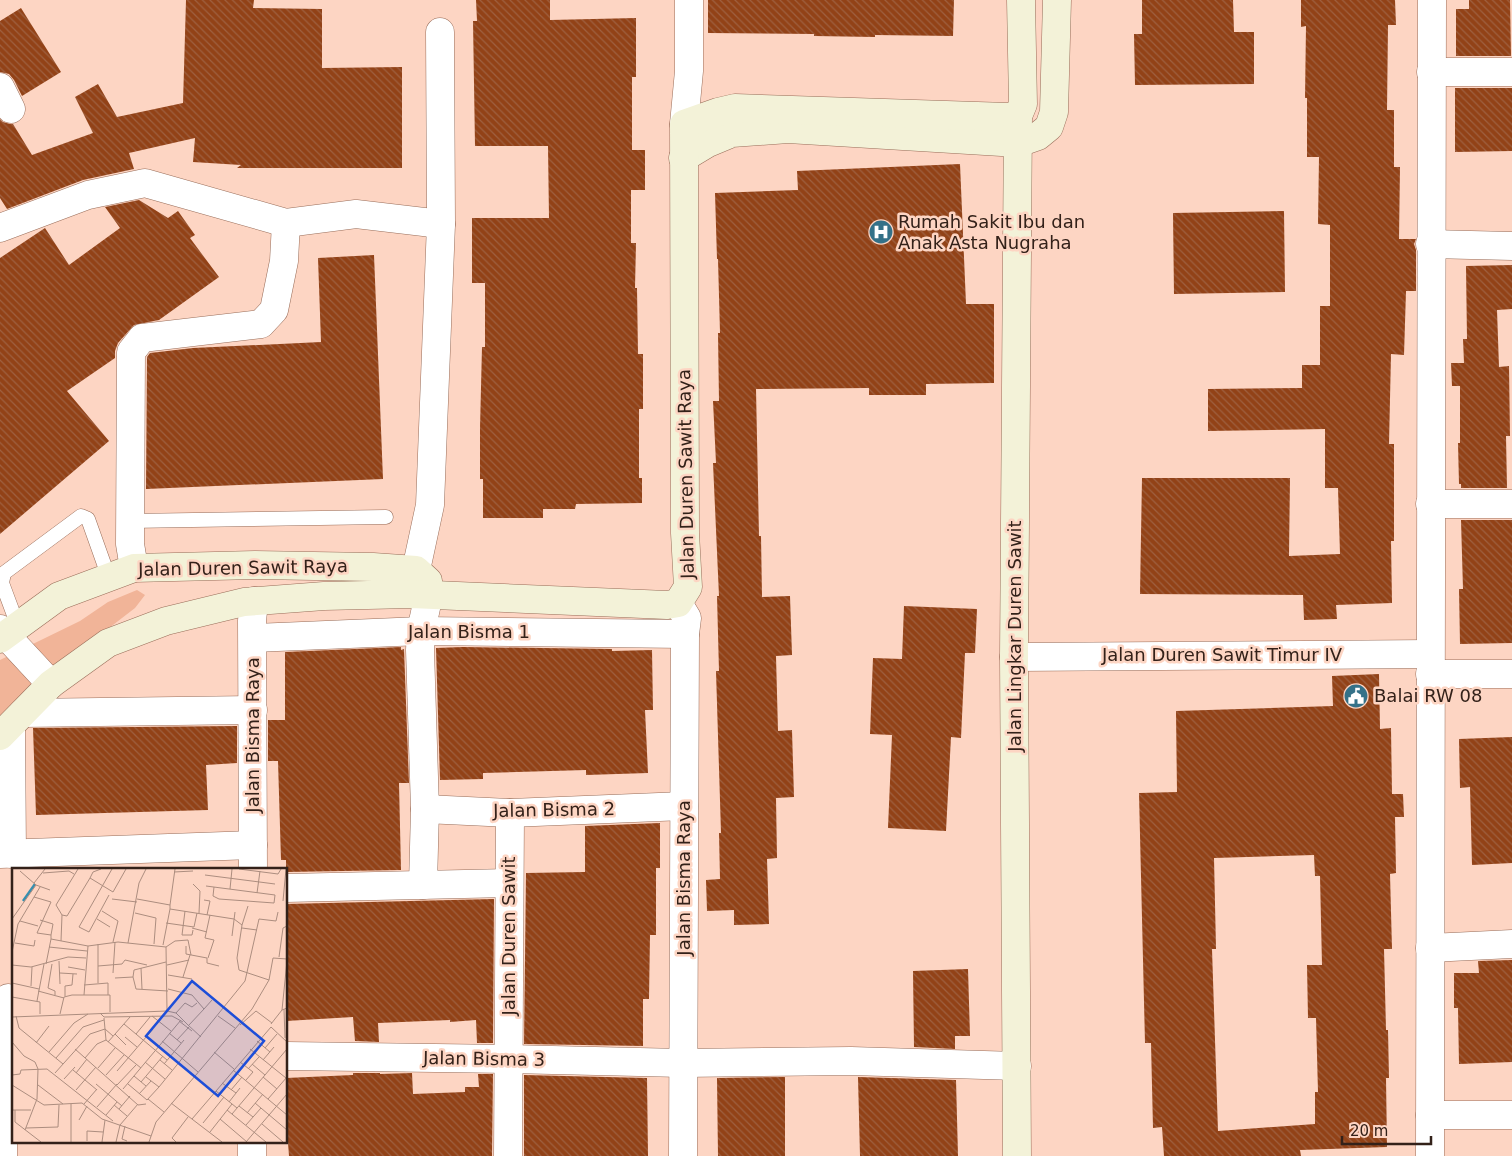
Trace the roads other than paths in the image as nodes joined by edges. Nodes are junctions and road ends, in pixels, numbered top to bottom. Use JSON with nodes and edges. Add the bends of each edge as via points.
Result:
{"nodes":[{"id":1,"x":689,"y":0,"type":"edge"},
{"id":2,"x":1021,"y":0,"type":"edge"},
{"id":3,"x":1057,"y":0,"type":"edge"},
{"id":4,"x":1432,"y":0,"type":"edge"},
{"id":5,"x":440,"y":32,"type":"dead end"},
{"id":6,"x":1431,"y":72,"type":"junction"},
{"id":7,"x":1512,"y":72,"type":"edge"},
{"id":8,"x":1018,"y":116,"type":"junction"},
{"id":9,"x":684,"y":124,"type":"junction"},
{"id":10,"x":1018,"y":143,"type":"junction"},
{"id":11,"x":683,"y":158,"type":"junction"},
{"id":12,"x":286,"y":223,"type":"junction"},
{"id":13,"x":441,"y":224,"type":"junction"},
{"id":14,"x":0,"y":228,"type":"edge"},
{"id":15,"x":1430,"y":244,"type":"junction"},
{"id":16,"x":1512,"y":246,"type":"edge"},
{"id":17,"x":1430,"y":504,"type":"junction"},
{"id":18,"x":1512,"y":504,"type":"edge"},
{"id":19,"x":386,"y":517,"type":"dead end"},
{"id":20,"x":130,"y":521,"type":"junction"},
{"id":21,"x":134,"y":568,"type":"junction"},
{"id":22,"x":416,"y":570,"type":"junction"},
{"id":23,"x":109,"y":578,"type":"junction"},
{"id":24,"x":429,"y":594,"type":"junction"},
{"id":25,"x":254,"y":601,"type":"junction"},
{"id":26,"x":678,"y":602,"type":"junction"},
{"id":27,"x":421,"y":631,"type":"junction"},
{"id":28,"x":6,"y":632,"type":"edge"},
{"id":29,"x":685,"y":634,"type":"junction"},
{"id":30,"x":253,"y":638,"type":"junction"},
{"id":31,"x":1014,"y":657,"type":"junction"},
{"id":32,"x":1430,"y":664,"type":"junction"},
{"id":33,"x":1512,"y":674,"type":"edge"},
{"id":34,"x":51,"y":684,"type":"junction"},
{"id":35,"x":253,"y":710,"type":"junction"},
{"id":36,"x":11,"y":725,"type":"edge"},
{"id":37,"x":684,"y":806,"type":"junction"},
{"id":38,"x":424,"y":809,"type":"junction"},
{"id":39,"x":510,"y":813,"type":"junction"},
{"id":40,"x":6,"y":854,"type":"edge"},
{"id":41,"x":253,"y":858,"type":"edge"},
{"id":42,"x":92,"y":860,"type":"edge"},
{"id":43,"x":509,"y":883,"type":"junction"},
{"id":44,"x":423,"y":885,"type":"junction"},
{"id":45,"x":288,"y":888,"type":"edge"},
{"id":46,"x":1512,"y":944,"type":"edge"},
{"id":47,"x":1430,"y":948,"type":"junction"},
{"id":48,"x":7,"y":998,"type":"edge"},
{"id":49,"x":288,"y":1056,"type":"edge"},
{"id":50,"x":509,"y":1058,"type":"junction"},
{"id":51,"x":682,"y":1063,"type":"junction"},
{"id":52,"x":1017,"y":1066,"type":"junction"},
{"id":53,"x":9,"y":1082,"type":"edge"},
{"id":54,"x":1430,"y":1115,"type":"junction"},
{"id":55,"x":1512,"y":1115,"type":"edge"},
{"id":56,"x":3,"y":1156,"type":"edge"},
{"id":57,"x":508,"y":1156,"type":"edge"},
{"id":58,"x":683,"y":1156,"type":"edge"},
{"id":59,"x":1017,"y":1156,"type":"edge"},
{"id":60,"x":1430,"y":1156,"type":"edge"}],
"edges":[{"from":1,"to":9,"type":"street","via":[[689,71]]},
{"from":2,"to":8,"type":"street","name":"Jalan Lingkar Duren Sawit","via":[[1023,104]]},
{"from":3,"to":10,"type":"street","via":[[1054,112],[1049,127],[1038,136]]},
{"from":4,"to":6,"type":"street"},
{"from":5,"to":13,"type":"street"},
{"from":6,"to":7,"type":"street"},
{"from":6,"to":15,"type":"street"},
{"from":8,"to":9,"type":"street","via":[[735,108]]},
{"from":8,"to":10,"type":"street","name":"Jalan Lingkar Duren Sawit"},
{"from":9,"to":11,"type":"street","name":"Jalan Duren Sawit Raya"},
{"from":10,"to":11,"type":"street","via":[[788,130],[732,133]]},
{"from":10,"to":31,"type":"street","name":"Jalan Lingkar Duren Sawit"},
{"from":11,"to":26,"type":"street","name":"Jalan Duren Sawit Raya","via":[[688,587]]},
{"from":12,"to":13,"type":"street","via":[[356,214]]},
{"from":12,"to":14,"type":"street","via":[[145,183],[88,196]]},
{"from":12,"to":20,"type":"street","via":[[284,261],[274,310],[261,324],[142,338],[131,352]]},
{"from":13,"to":22,"type":"street","via":[[430,505]]},
{"from":15,"to":16,"type":"street"},
{"from":15,"to":17,"type":"street"},
{"from":17,"to":18,"type":"street"},
{"from":17,"to":32,"type":"street"},
{"from":19,"to":20,"type":"lane"},
{"from":20,"to":21,"type":"street"},
{"from":21,"to":22,"type":"street","name":"Jalan Duren Sawit Raya","via":[[255,565]]},
{"from":21,"to":23,"type":"street","name":"Jalan Duren Sawit Raya"},
{"from":22,"to":24,"type":"street","via":[[428,581]]},
{"from":23,"to":28,"type":"street","name":"Jalan Duren Sawit Raya","via":[[59,596]]},
{"from":23,"to":28,"type":"lane","via":[[88,519],[81,516],[4,573]]},
{"from":24,"to":25,"type":"street","name":"Jalan Duren Sawit Raya"},
{"from":24,"to":26,"type":"street","name":"Jalan Duren Sawit Raya","via":[[667,605]]},
{"from":24,"to":27,"type":"street"},
{"from":25,"to":30,"type":"street","name":"Jalan Bisma Raya"},
{"from":25,"to":34,"type":"street","name":"Jalan Duren Sawit Raya","via":[[166,622],[108,643]]},
{"from":26,"to":29,"type":"street","name":"Jalan Bisma Raya","via":[[687,618]]},
{"from":27,"to":29,"type":"street","name":"Jalan Bisma 1"},
{"from":27,"to":30,"type":"street","name":"Jalan Bisma 1"},
{"from":27,"to":38,"type":"street"},
{"from":28,"to":34,"type":"street"},
{"from":29,"to":37,"type":"street","name":"Jalan Bisma Raya"},
{"from":30,"to":35,"type":"street","name":"Jalan Bisma Raya"},
{"from":31,"to":32,"type":"street","name":"Jalan Duren Sawit Timur IV"},
{"from":31,"to":52,"type":"street","name":"Jalan Lingkar Duren Sawit"},
{"from":32,"to":33,"type":"street","name":"Jalan Duren Sawit Timur IV"},
{"from":32,"to":47,"type":"street"},
{"from":34,"to":36,"type":"street","name":"Jalan Duren Sawit Raya"},
{"from":35,"to":36,"type":"street"},
{"from":35,"to":41,"type":"street","name":"Jalan Bisma Raya"},
{"from":36,"to":40,"type":"street"},
{"from":37,"to":39,"type":"street","name":"Jalan Bisma 2"},
{"from":37,"to":51,"type":"street","name":"Jalan Bisma Raya"},
{"from":38,"to":39,"type":"street","name":"Jalan Bisma 2"},
{"from":38,"to":44,"type":"street"},
{"from":39,"to":43,"type":"street","name":"Jalan Duren Sawit"},
{"from":40,"to":42,"type":"street"},
{"from":41,"to":42,"type":"street"},
{"from":43,"to":44,"type":"street"},
{"from":43,"to":50,"type":"street","name":"Jalan Duren Sawit"},
{"from":44,"to":45,"type":"street"},
{"from":46,"to":47,"type":"street"},
{"from":47,"to":54,"type":"street"},
{"from":48,"to":53,"type":"street"},
{"from":49,"to":50,"type":"street","name":"Jalan Bisma 3"},
{"from":50,"to":51,"type":"street","name":"Jalan Bisma 3"},
{"from":50,"to":57,"type":"street","name":"Jalan Duren Sawit"},
{"from":51,"to":52,"type":"street","name":"Jalan Bisma 3","via":[[851,1062]]},
{"from":51,"to":58,"type":"street","name":"Jalan Bisma Raya"},
{"from":52,"to":59,"type":"street","name":"Jalan Lingkar Duren Sawit"},
{"from":53,"to":56,"type":"street"},
{"from":54,"to":55,"type":"street"},
{"from":54,"to":60,"type":"street"}]}
